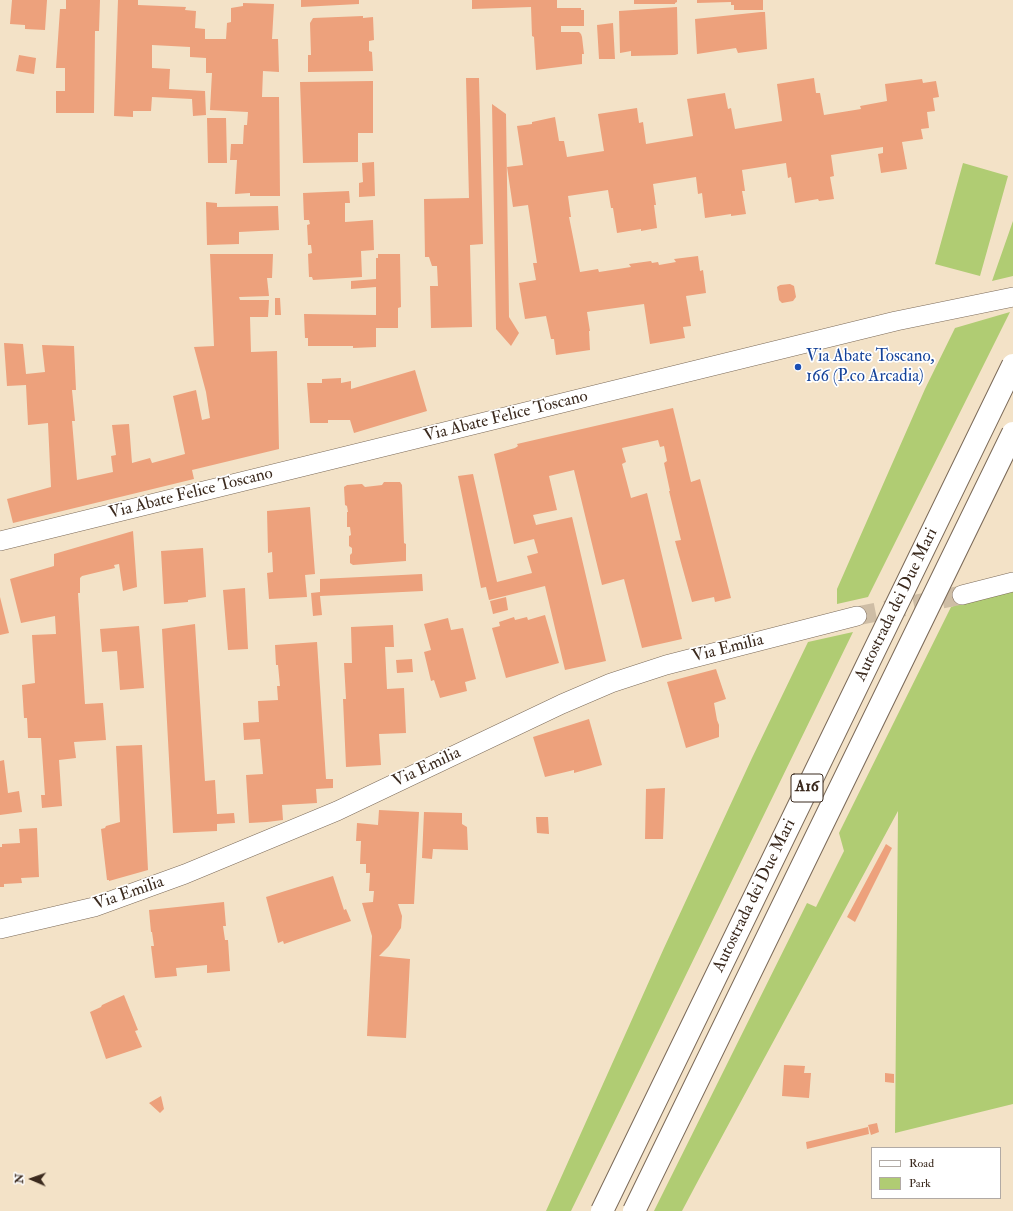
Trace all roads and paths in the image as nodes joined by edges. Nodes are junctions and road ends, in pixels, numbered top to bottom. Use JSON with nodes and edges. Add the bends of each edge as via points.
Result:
{"nodes":[{"id":1,"x":1013,"y":297,"type":"edge"},
{"id":2,"x":1013,"y":365,"type":"edge"},
{"id":3,"x":1013,"y":433,"type":"edge"},
{"id":4,"x":0,"y":541,"type":"edge"},
{"id":5,"x":1013,"y":582,"type":"edge"},
{"id":6,"x":962,"y":595,"type":"tunnel mouth"},
{"id":7,"x":857,"y":616,"type":"tunnel mouth"},
{"id":8,"x":0,"y":929,"type":"edge"},
{"id":9,"x":602,"y":1211,"type":"edge"},
{"id":10,"x":634,"y":1211,"type":"edge"}],
"edges":[{"from":1,"to":4,"type":"street","name":"Via Abate Felice Toscano","via":[[896,321]]},
{"from":2,"to":9,"type":"highway","name":"Autostrada dei Due Mari","number":"A16","bridge":true},
{"from":3,"to":10,"type":"highway","name":"Autostrada dei Due Mari","number":"A16","bridge":true},
{"from":5,"to":6,"type":"street"},
{"from":7,"to":8,"type":"street","name":"Via Emilia","via":[[666,665],[611,683],[337,811],[186,874],[94,906]]}]}
